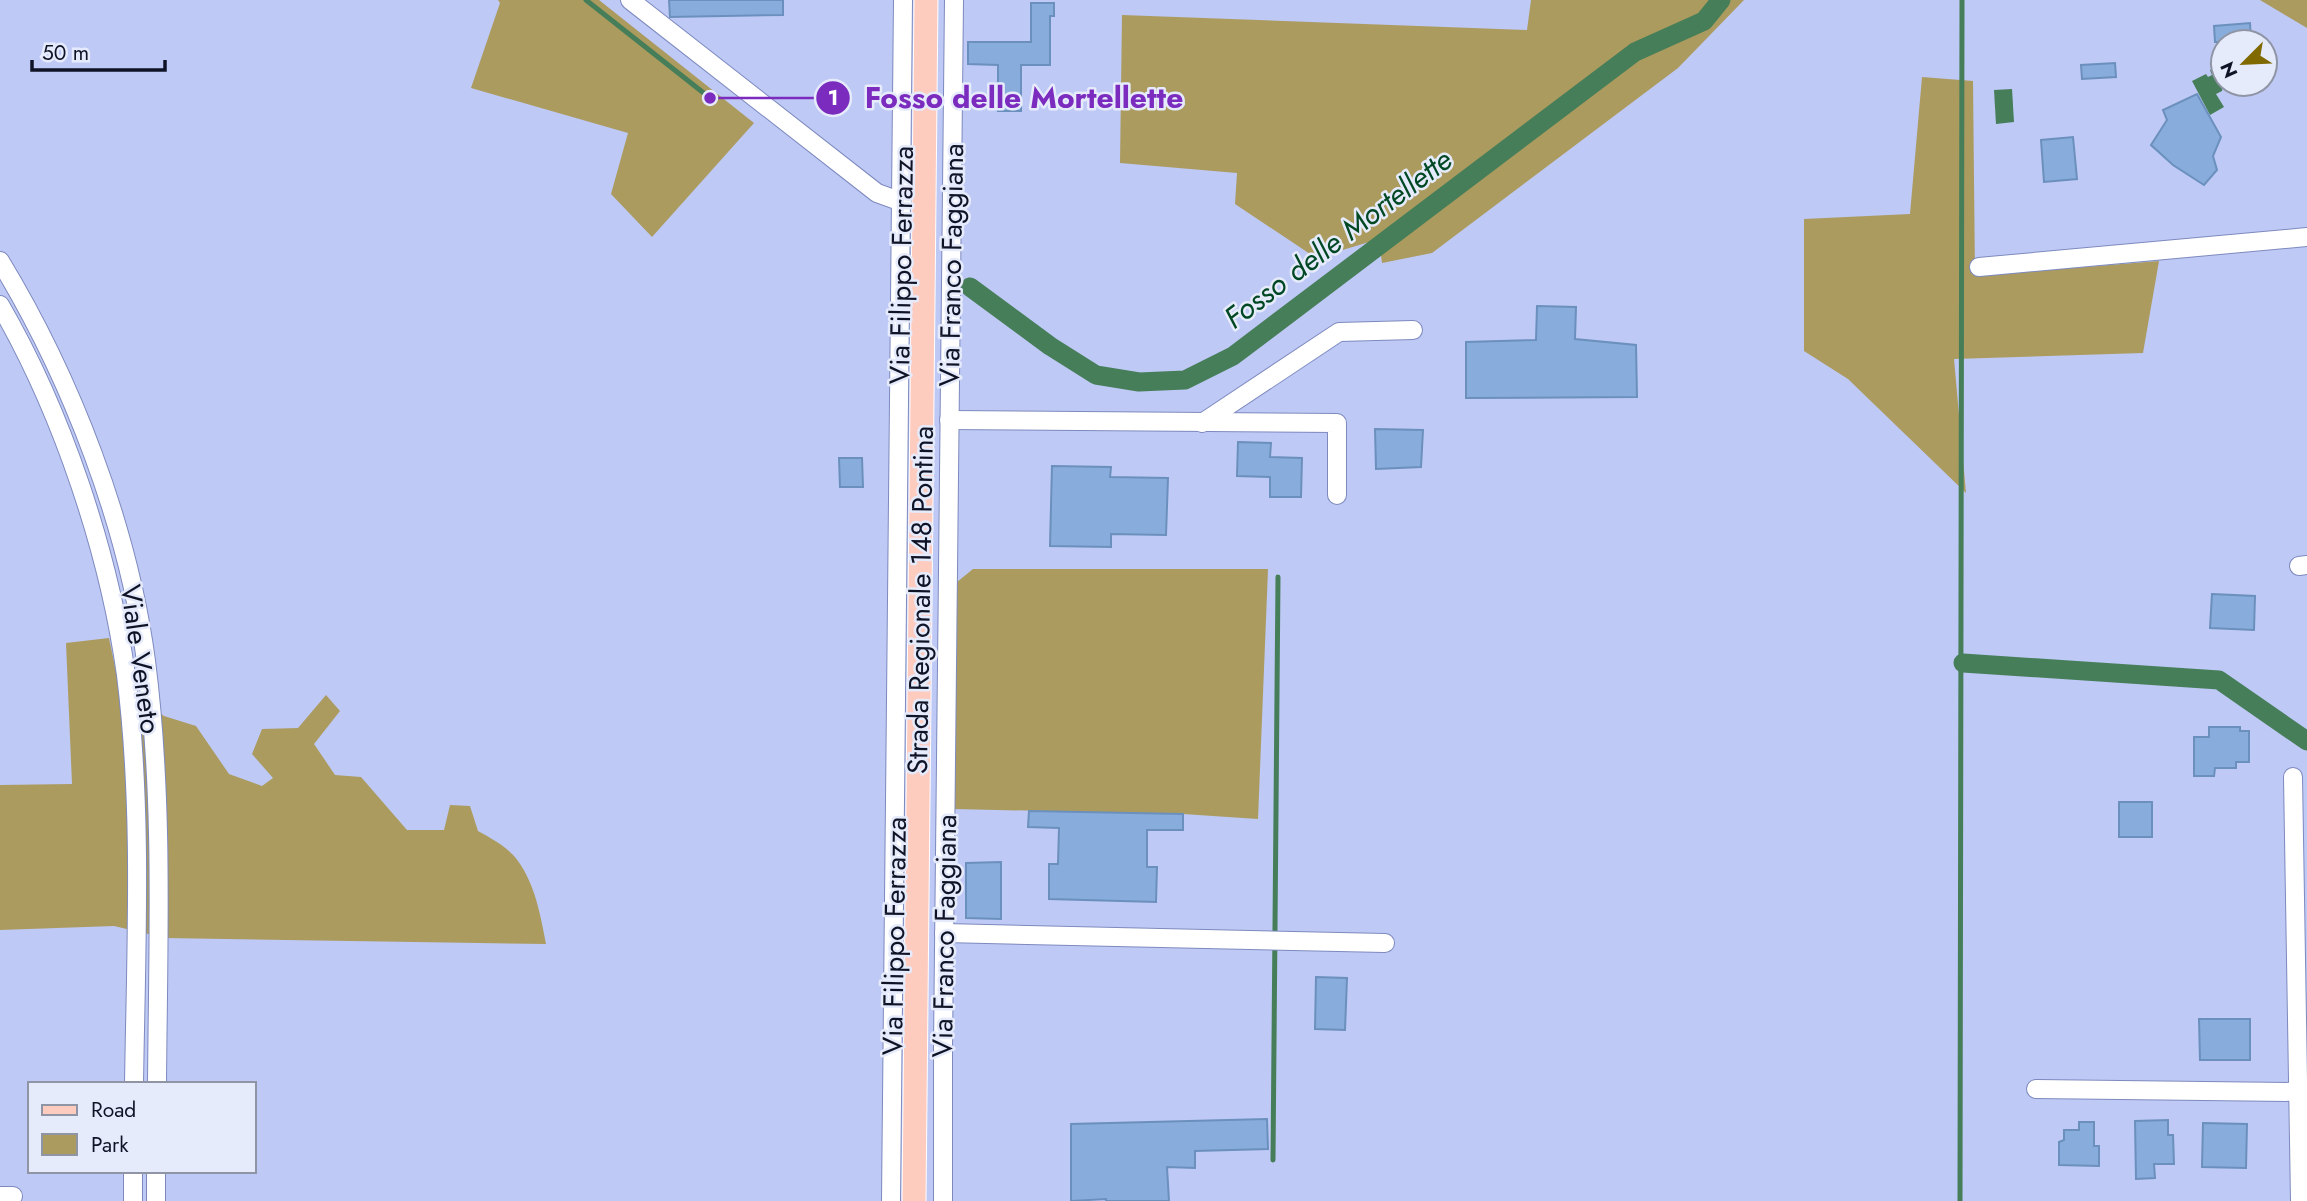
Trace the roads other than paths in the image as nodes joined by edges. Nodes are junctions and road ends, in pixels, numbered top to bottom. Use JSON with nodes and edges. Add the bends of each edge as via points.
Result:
{"nodes":[{"id":1,"x":630,"y":0,"type":"edge"},
{"id":2,"x":902,"y":0,"type":"edge"},
{"id":3,"x":926,"y":0,"type":"edge"},
{"id":4,"x":954,"y":0,"type":"edge"},
{"id":5,"x":902,"y":202,"type":"junction"},
{"id":6,"x":2307,"y":237,"type":"edge"},
{"id":7,"x":0,"y":261,"type":"edge"},
{"id":8,"x":1979,"y":267,"type":"dead end"},
{"id":9,"x":0,"y":304,"type":"edge"},
{"id":10,"x":1413,"y":330,"type":"dead end"},
{"id":11,"x":949,"y":419,"type":"junction"},
{"id":12,"x":1202,"y":423,"type":"junction"},
{"id":13,"x":1337,"y":495,"type":"dead end"},
{"id":14,"x":2293,"y":777,"type":"dead end"},
{"id":15,"x":944,"y":933,"type":"junction"},
{"id":16,"x":1385,"y":943,"type":"dead end"},
{"id":17,"x":134,"y":1082,"type":"edge"},
{"id":18,"x":157,"y":1082,"type":"edge"},
{"id":19,"x":2036,"y":1090,"type":"dead end"},
{"id":20,"x":2298,"y":1092,"type":"junction"},
{"id":21,"x":133,"y":1173,"type":"edge"},
{"id":22,"x":156,"y":1173,"type":"edge"},
{"id":23,"x":134,"y":1201,"type":"edge"},
{"id":24,"x":156,"y":1201,"type":"edge"},
{"id":25,"x":891,"y":1201,"type":"edge"},
{"id":26,"x":914,"y":1201,"type":"edge"},
{"id":27,"x":943,"y":1201,"type":"edge"},
{"id":28,"x":2300,"y":1201,"type":"edge"}],
"edges":[{"from":1,"to":5,"type":"street","via":[[877,193]]},
{"from":2,"to":5,"type":"street","name":"Via Filippo Ferrazza"},
{"from":3,"to":26,"type":"main road","name":"Strada Regionale 148 Pontina"},
{"from":4,"to":11,"type":"street","name":"Via Franco Faggiana"},
{"from":5,"to":25,"type":"street","name":"Via Filippo Ferrazza"},
{"from":6,"to":8,"type":"street"},
{"from":7,"to":18,"type":"street","name":"Viale Veneto","via":[[38,328],[89,447],[117,531],[141,630],[156,796]]},
{"from":9,"to":17,"type":"street","name":"Viale Veneto","via":[[44,393],[74,470],[120,638],[130,709],[135,813]]},
{"from":10,"to":12,"type":"street","via":[[1339,332]]},
{"from":11,"to":12,"type":"street"},
{"from":11,"to":15,"type":"street","name":"Via Franco Faggiana"},
{"from":12,"to":13,"type":"street","via":[[1337,423]]},
{"from":14,"to":20,"type":"street"},
{"from":15,"to":16,"type":"street"},
{"from":15,"to":27,"type":"street","name":"Via Franco Faggiana"},
{"from":19,"to":20,"type":"street"},
{"from":20,"to":28,"type":"street"},
{"from":21,"to":23,"type":"street"},
{"from":22,"to":24,"type":"street"}]}
